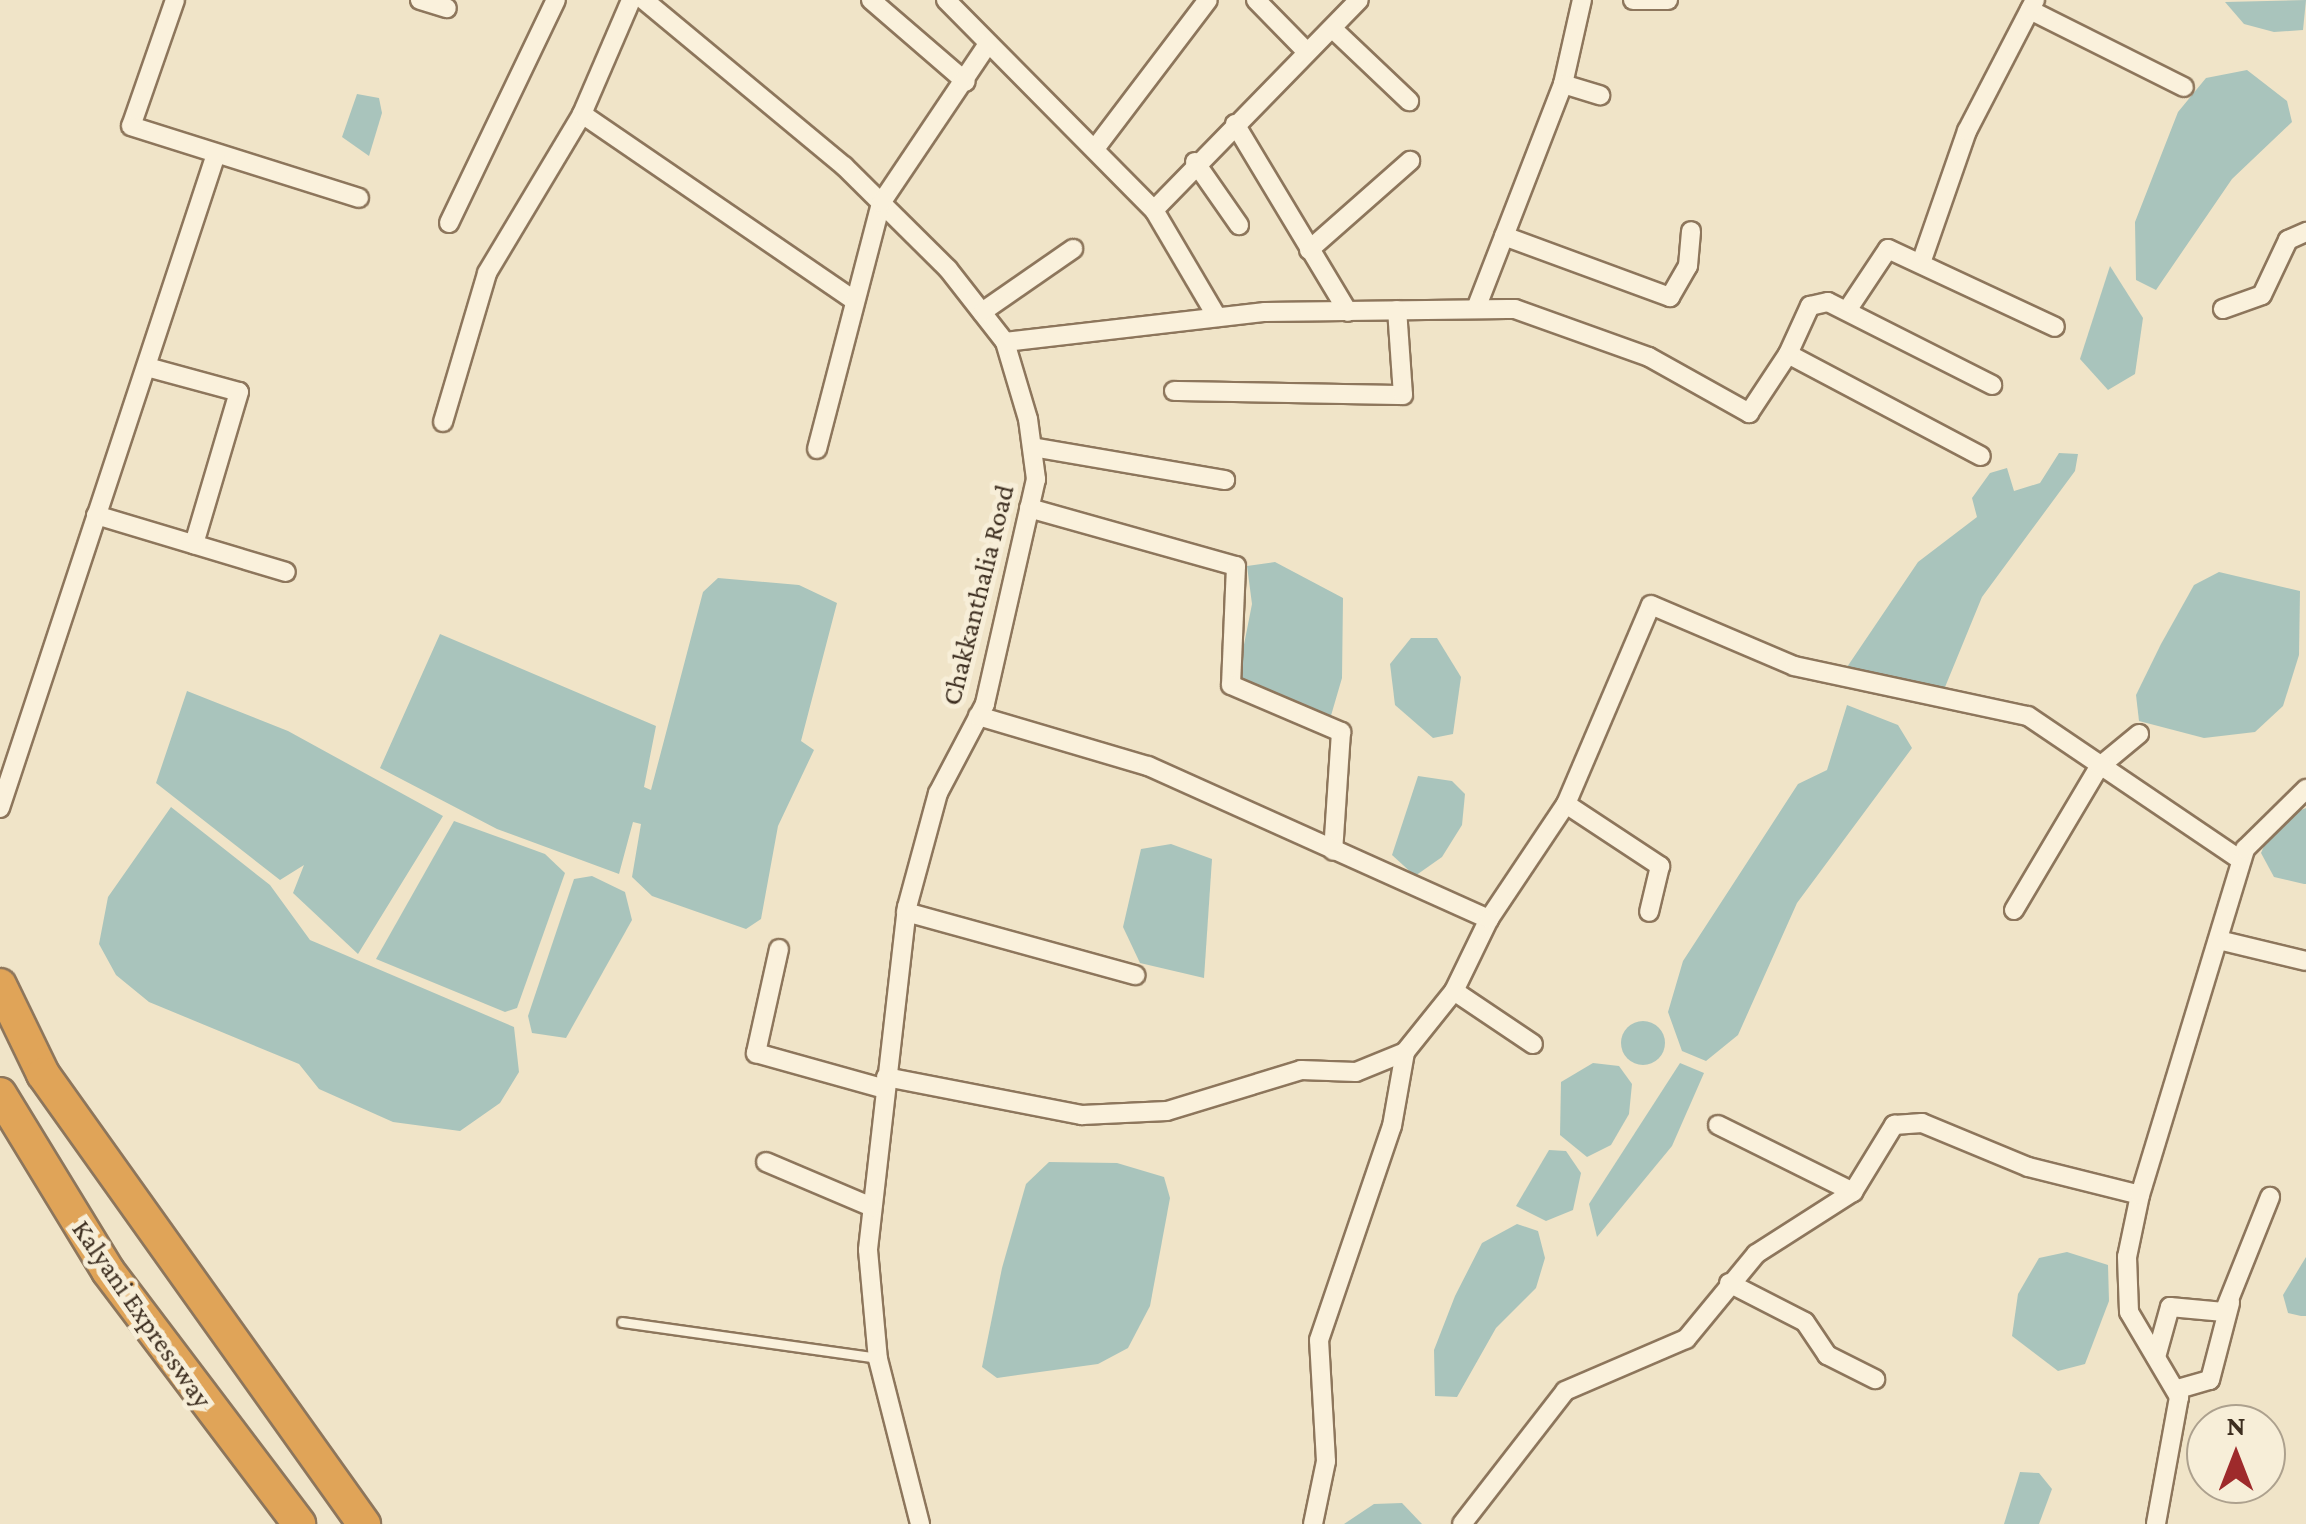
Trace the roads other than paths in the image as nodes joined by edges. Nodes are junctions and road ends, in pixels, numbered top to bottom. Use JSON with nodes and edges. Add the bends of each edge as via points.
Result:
{"nodes":[{"id":1,"x":176,"y":0,"type":"edge"},
{"id":2,"x":420,"y":0,"type":"edge"},
{"id":3,"x":556,"y":0,"type":"edge"},
{"id":4,"x":631,"y":0,"type":"edge"},
{"id":5,"x":644,"y":0,"type":"edge"},
{"id":6,"x":872,"y":0,"type":"edge"},
{"id":7,"x":946,"y":0,"type":"edge"},
{"id":8,"x":1208,"y":0,"type":"edge"},
{"id":9,"x":1256,"y":0,"type":"edge"},
{"id":10,"x":1359,"y":0,"type":"edge"},
{"id":11,"x":1582,"y":0,"type":"edge"},
{"id":12,"x":1633,"y":0,"type":"edge"},
{"id":13,"x":1668,"y":0,"type":"edge"},
{"id":14,"x":2033,"y":5,"type":"edge"},
{"id":15,"x":665,"y":6,"type":"edge"},
{"id":16,"x":447,"y":8,"type":"dead end"},
{"id":17,"x":1333,"y":29,"type":"junction"},
{"id":18,"x":988,"y":44,"type":"junction"},
{"id":19,"x":1307,"y":52,"type":"junction"},
{"id":20,"x":966,"y":82,"type":"junction"},
{"id":21,"x":1563,"y":84,"type":"junction"},
{"id":22,"x":2184,"y":87,"type":"dead end"},
{"id":23,"x":1600,"y":95,"type":"dead end"},
{"id":24,"x":1409,"y":101,"type":"dead end"},
{"id":25,"x":582,"y":114,"type":"junction"},
{"id":26,"x":1235,"y":124,"type":"junction"},
{"id":27,"x":1097,"y":146,"type":"junction"},
{"id":28,"x":215,"y":157,"type":"junction"},
{"id":29,"x":1410,"y":161,"type":"dead end"},
{"id":30,"x":1195,"y":162,"type":"junction"},
{"id":31,"x":359,"y":198,"type":"dead end"},
{"id":32,"x":881,"y":203,"type":"junction"},
{"id":33,"x":1154,"y":210,"type":"junction"},
{"id":34,"x":449,"y":223,"type":"dead end"},
{"id":35,"x":1239,"y":225,"type":"dead end"},
{"id":36,"x":1691,"y":231,"type":"dead end"},
{"id":37,"x":2306,"y":232,"type":"edge"},
{"id":38,"x":1504,"y":236,"type":"junction"},
{"id":39,"x":1073,"y":249,"type":"dead end"},
{"id":40,"x":1309,"y":250,"type":"junction"},
{"id":41,"x":1921,"y":263,"type":"junction"},
{"id":42,"x":854,"y":300,"type":"junction"},
{"id":43,"x":1477,"y":306,"type":"junction"},
{"id":44,"x":1848,"y":309,"type":"junction"},
{"id":45,"x":2223,"y":309,"type":"dead end"},
{"id":46,"x":1397,"y":310,"type":"junction"},
{"id":47,"x":982,"y":312,"type":"junction"},
{"id":48,"x":1348,"y":312,"type":"junction"},
{"id":49,"x":1217,"y":317,"type":"junction"},
{"id":50,"x":2056,"y":328,"type":"dead end"},
{"id":51,"x":1005,"y":342,"type":"junction"},
{"id":52,"x":1788,"y":354,"type":"junction"},
{"id":53,"x":146,"y":367,"type":"junction"},
{"id":54,"x":1992,"y":385,"type":"dead end"},
{"id":55,"x":1174,"y":391,"type":"dead end"},
{"id":56,"x":443,"y":422,"type":"dead end"},
{"id":57,"x":1032,"y":447,"type":"junction"},
{"id":58,"x":817,"y":449,"type":"dead end"},
{"id":59,"x":1981,"y":456,"type":"dead end"},
{"id":60,"x":1224,"y":480,"type":"dead end"},
{"id":61,"x":1029,"y":508,"type":"junction"},
{"id":62,"x":96,"y":515,"type":"junction"},
{"id":63,"x":194,"y":544,"type":"junction"},
{"id":64,"x":286,"y":572,"type":"dead end"},
{"id":65,"x":978,"y":716,"type":"junction"},
{"id":66,"x":2139,"y":734,"type":"dead end"},
{"id":67,"x":2100,"y":767,"type":"junction"},
{"id":68,"x":2306,"y":789,"type":"edge"},
{"id":69,"x":1566,"y":804,"type":"junction"},
{"id":70,"x":0,"y":808,"type":"edge"},
{"id":71,"x":1333,"y":852,"type":"junction"},
{"id":72,"x":2241,"y":860,"type":"junction"},
{"id":73,"x":2014,"y":910,"type":"dead end"},
{"id":74,"x":906,"y":912,"type":"junction"},
{"id":75,"x":1649,"y":912,"type":"dead end"},
{"id":76,"x":1488,"y":919,"type":"junction"},
{"id":77,"x":2219,"y":940,"type":"junction"},
{"id":78,"x":779,"y":949,"type":"dead end"},
{"id":79,"x":2306,"y":961,"type":"edge"},
{"id":80,"x":1135,"y":975,"type":"dead end"},
{"id":81,"x":0,"y":985,"type":"edge"},
{"id":82,"x":1454,"y":991,"type":"junction"},
{"id":83,"x":1533,"y":1044,"type":"dead end"},
{"id":84,"x":1405,"y":1052,"type":"junction"},
{"id":85,"x":885,"y":1083,"type":"junction"},
{"id":86,"x":0,"y":1094,"type":"edge"},
{"id":87,"x":1718,"y":1124,"type":"dead end"},
{"id":88,"x":766,"y":1162,"type":"dead end"},
{"id":89,"x":1853,"y":1192,"type":"junction"},
{"id":90,"x":2140,"y":1195,"type":"junction"},
{"id":91,"x":2270,"y":1197,"type":"dead end"},
{"id":92,"x":872,"y":1207,"type":"junction"},
{"id":93,"x":1728,"y":1283,"type":"junction"},
{"id":94,"x":2230,"y":1304,"type":"junction"},
{"id":95,"x":622,"y":1322,"type":"dead end"},
{"id":96,"x":2156,"y":1356,"type":"junction"},
{"id":97,"x":878,"y":1359,"type":"junction"},
{"id":98,"x":1875,"y":1379,"type":"dead end"},
{"id":99,"x":2178,"y":1389,"type":"junction"},
{"id":100,"x":299,"y":1524,"type":"edge"},
{"id":101,"x":364,"y":1524,"type":"edge"},
{"id":102,"x":920,"y":1524,"type":"edge"},
{"id":103,"x":1313,"y":1524,"type":"edge"},
{"id":104,"x":1462,"y":1524,"type":"edge"},
{"id":105,"x":2156,"y":1524,"type":"edge"}],
"edges":[{"from":1,"to":28,"type":"street","via":[[130,126]]},
{"from":2,"to":16,"type":"street"},
{"from":3,"to":34,"type":"street"},
{"from":4,"to":25,"type":"street"},
{"from":5,"to":15,"type":"street","name":"Chakkanthalia Road"},
{"from":6,"to":20,"type":"street"},
{"from":7,"to":18,"type":"street"},
{"from":8,"to":27,"type":"street"},
{"from":9,"to":19,"type":"street"},
{"from":10,"to":17,"type":"street"},
{"from":11,"to":21,"type":"street"},
{"from":12,"to":13,"type":"street"},
{"from":14,"to":22,"type":"street"},
{"from":14,"to":41,"type":"street","via":[[1968,131]]},
{"from":15,"to":32,"type":"street","name":"Chakkanthalia Road"},
{"from":17,"to":19,"type":"street"},
{"from":17,"to":24,"type":"street"},
{"from":18,"to":20,"type":"street"},
{"from":18,"to":27,"type":"street"},
{"from":19,"to":26,"type":"street"},
{"from":20,"to":32,"type":"street"},
{"from":21,"to":23,"type":"street"},
{"from":21,"to":38,"type":"street"},
{"from":25,"to":42,"type":"street"},
{"from":25,"to":56,"type":"street","via":[[487,273]]},
{"from":26,"to":30,"type":"street"},
{"from":26,"to":40,"type":"street"},
{"from":27,"to":33,"type":"street"},
{"from":28,"to":31,"type":"street"},
{"from":28,"to":53,"type":"street"},
{"from":29,"to":40,"type":"street"},
{"from":30,"to":33,"type":"street"},
{"from":30,"to":35,"type":"street"},
{"from":32,"to":42,"type":"street"},
{"from":32,"to":47,"type":"street","name":"Chakkanthalia Road"},
{"from":33,"to":49,"type":"street"},
{"from":36,"to":38,"type":"street","via":[[1691,258],[1670,297]]},
{"from":37,"to":45,"type":"street","via":[[2288,240],[2262,295]]},
{"from":38,"to":43,"type":"street"},
{"from":39,"to":47,"type":"street"},
{"from":40,"to":48,"type":"street"},
{"from":41,"to":44,"type":"street","via":[[1883,250]]},
{"from":41,"to":50,"type":"street"},
{"from":42,"to":58,"type":"street"},
{"from":43,"to":46,"type":"street"},
{"from":43,"to":52,"type":"street","via":[[1515,309],[1617,344],[1749,414]]},
{"from":44,"to":52,"type":"street","via":[[1810,306]]},
{"from":44,"to":54,"type":"street"},
{"from":46,"to":48,"type":"street"},
{"from":46,"to":55,"type":"street","via":[[1403,395]]},
{"from":47,"to":51,"type":"street","name":"Chakkanthalia Road"},
{"from":48,"to":49,"type":"street"},
{"from":49,"to":51,"type":"street"},
{"from":51,"to":57,"type":"street","name":"Chakkanthalia Road"},
{"from":52,"to":59,"type":"street"},
{"from":53,"to":62,"type":"street"},
{"from":53,"to":63,"type":"street","via":[[239,392]]},
{"from":57,"to":60,"type":"street"},
{"from":57,"to":61,"type":"street","name":"Chakkanthalia Road"},
{"from":61,"to":65,"type":"street","name":"Chakkanthalia Road"},
{"from":61,"to":71,"type":"street","via":[[1236,566],[1231,685],[1340,732]]},
{"from":62,"to":63,"type":"street"},
{"from":62,"to":70,"type":"street"},
{"from":63,"to":64,"type":"street"},
{"from":65,"to":71,"type":"street","via":[[1148,766]]},
{"from":65,"to":74,"type":"street","name":"Chakkanthalia Road","via":[[938,793]]},
{"from":66,"to":67,"type":"street"},
{"from":67,"to":69,"type":"street","via":[[2028,716],[1794,666],[1650,605]]},
{"from":67,"to":72,"type":"street"},
{"from":67,"to":73,"type":"street"},
{"from":68,"to":72,"type":"street","via":[[2252,833]]},
{"from":69,"to":75,"type":"street","via":[[1660,866]]},
{"from":69,"to":76,"type":"street"},
{"from":71,"to":76,"type":"street"},
{"from":72,"to":77,"type":"street"},
{"from":74,"to":80,"type":"street"},
{"from":74,"to":85,"type":"street","name":"Chakkanthalia Road"},
{"from":76,"to":82,"type":"street"},
{"from":77,"to":79,"type":"street"},
{"from":77,"to":90,"type":"street"},
{"from":78,"to":85,"type":"street","via":[[756,1053]]},
{"from":81,"to":101,"type":"highway","via":[[42,1074]]},
{"from":82,"to":83,"type":"street"},
{"from":82,"to":84,"type":"street"},
{"from":84,"to":85,"type":"street","via":[[1356,1072],[1302,1070],[1167,1111],[1022,1109]]},
{"from":84,"to":103,"type":"street","via":[[1392,1126],[1319,1340],[1326,1461]]},
{"from":85,"to":92,"type":"street","name":"Chakkanthalia Road"},
{"from":86,"to":100,"type":"highway","name":"Kalyani Expressway","via":[[108,1272]]},
{"from":87,"to":89,"type":"street"},
{"from":88,"to":92,"type":"street"},
{"from":89,"to":90,"type":"street","via":[[1886,1133],[1907,1122],[2028,1168]]},
{"from":89,"to":93,"type":"street","via":[[1756,1254]]},
{"from":90,"to":96,"type":"street","via":[[2126,1289]]},
{"from":91,"to":94,"type":"street"},
{"from":92,"to":97,"type":"street","name":"Chakkanthalia Road"},
{"from":93,"to":98,"type":"street","via":[[1806,1322],[1827,1355]]},
{"from":93,"to":104,"type":"street","via":[[1686,1339],[1564,1391]]},
{"from":94,"to":96,"type":"street","via":[[2215,1315],[2170,1307]]},
{"from":94,"to":99,"type":"street","via":[[2210,1380]]},
{"from":95,"to":97,"type":"lane"},
{"from":96,"to":99,"type":"street"},
{"from":97,"to":102,"type":"street","name":"Chakkanthalia Road"},
{"from":99,"to":105,"type":"street"}]}
